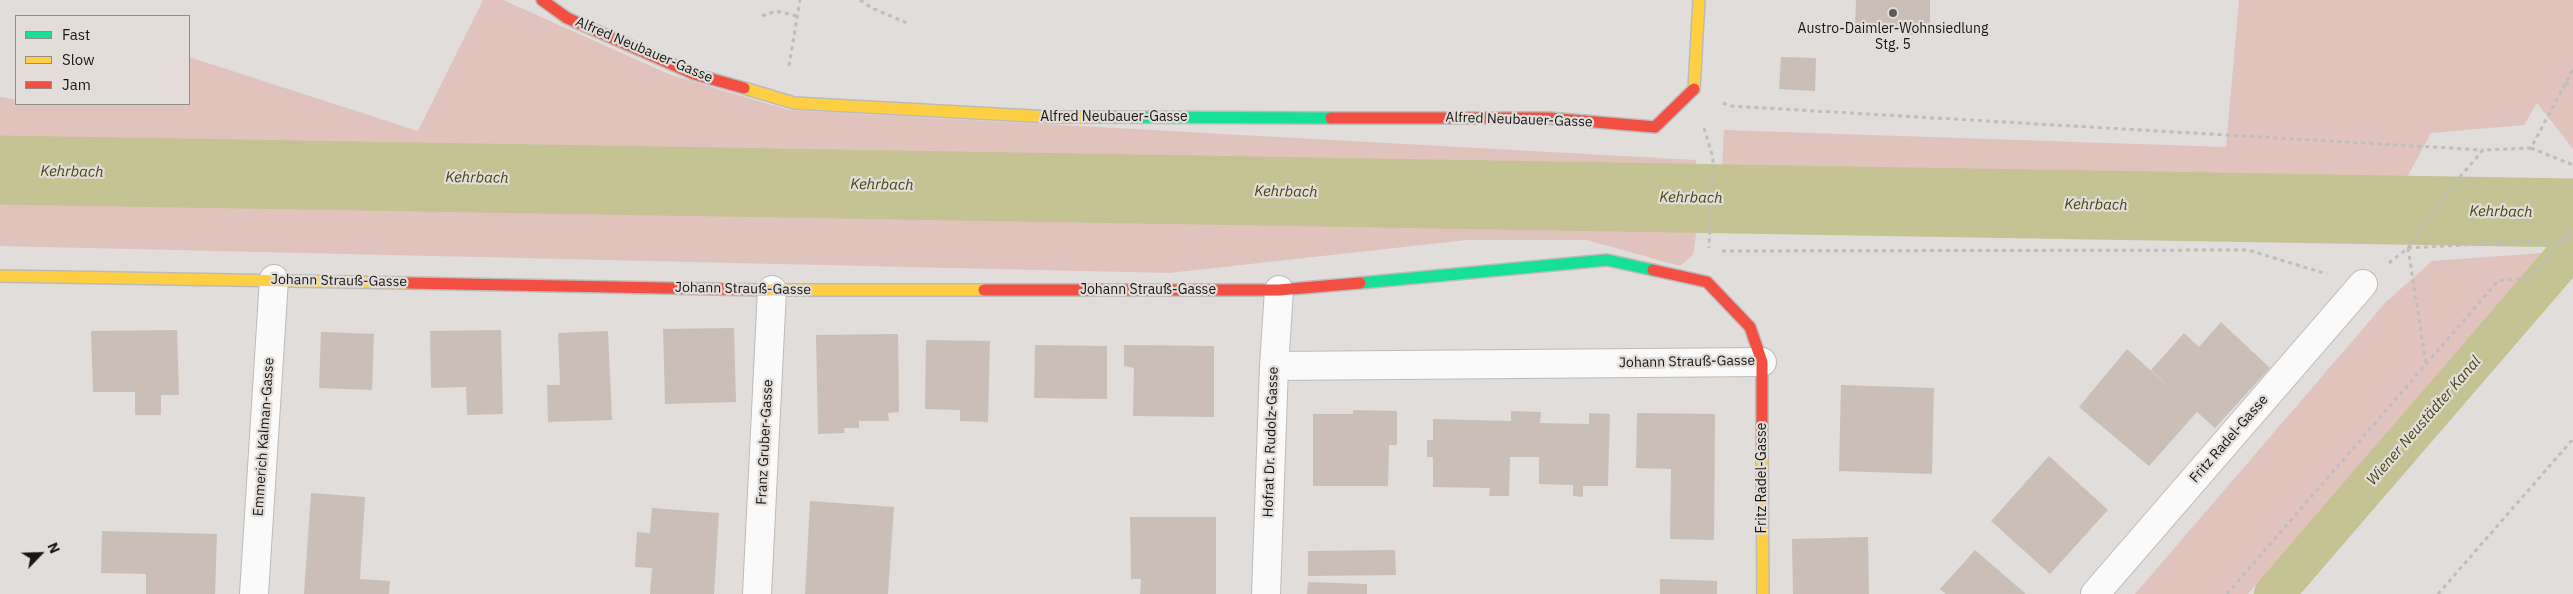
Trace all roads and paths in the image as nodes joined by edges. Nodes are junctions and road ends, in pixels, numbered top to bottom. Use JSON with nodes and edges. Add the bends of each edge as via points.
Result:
{"nodes":[{"id":1,"x":542,"y":0,"type":"edge"},
{"id":2,"x":800,"y":0,"type":"edge"},
{"id":3,"x":860,"y":0,"type":"edge"},
{"id":4,"x":1699,"y":0,"type":"edge"},
{"id":5,"x":762,"y":16,"type":"dead end"},
{"id":6,"x":797,"y":16,"type":"junction"},
{"id":7,"x":907,"y":24,"type":"dead end"},
{"id":8,"x":2573,"y":69,"type":"edge"},
{"id":9,"x":2565,"y":83,"type":"junction"},
{"id":10,"x":2573,"y":86,"type":"edge"},
{"id":11,"x":1694,"y":92,"type":"junction"},
{"id":12,"x":784,"y":100,"type":"junction"},
{"id":13,"x":2531,"y":148,"type":"junction"},
{"id":14,"x":2483,"y":150,"type":"junction"},
{"id":15,"x":2573,"y":165,"type":"edge"},
{"id":16,"x":2573,"y":229,"type":"edge"},
{"id":17,"x":1710,"y":237,"type":"dead end"},
{"id":18,"x":2573,"y":239,"type":"edge"},
{"id":19,"x":2408,"y":248,"type":"junction"},
{"id":20,"x":1709,"y":251,"type":"dead end"},
{"id":21,"x":0,"y":276,"type":"edge"},
{"id":22,"x":274,"y":279,"type":"junction"},
{"id":23,"x":2363,"y":284,"type":"joint"},
{"id":24,"x":772,"y":290,"type":"junction"},
{"id":25,"x":1279,"y":290,"type":"junction"},
{"id":26,"x":1762,"y":362,"type":"junction"},
{"id":27,"x":2426,"y":363,"type":"junction"},
{"id":28,"x":1274,"y":366,"type":"junction"},
{"id":29,"x":2573,"y":439,"type":"edge"},
{"id":30,"x":254,"y":594,"type":"edge"},
{"id":31,"x":758,"y":594,"type":"edge"},
{"id":32,"x":1266,"y":594,"type":"edge"},
{"id":33,"x":1763,"y":594,"type":"edge"},
{"id":34,"x":2095,"y":594,"type":"edge"},
{"id":35,"x":2227,"y":594,"type":"edge"},
{"id":36,"x":2438,"y":594,"type":"edge"}],
"edges":[{"from":1,"to":12,"type":"street","name":"Alfred Neubauer-Gasse","via":[[567,18],[694,74]]},
{"from":2,"to":6,"type":"path"},
{"from":3,"to":7,"type":"path"},
{"from":4,"to":11,"type":"street"},
{"from":5,"to":6,"type":"path","via":[[776,11]]},
{"from":6,"to":12,"type":"path"},
{"from":8,"to":9,"type":"path"},
{"from":9,"to":10,"type":"path"},
{"from":9,"to":13,"type":"path"},
{"from":11,"to":12,"type":"street","name":"Alfred Neubauer-Gasse","via":[[1655,127],[1548,118],[1051,117]]},
{"from":11,"to":14,"type":"path","via":[[1730,106]]},
{"from":11,"to":17,"type":"path","via":[[1713,158]]},
{"from":13,"to":14,"type":"path"},
{"from":13,"to":15,"type":"path"},
{"from":14,"to":19,"type":"path","via":[[2453,185]]},
{"from":16,"to":27,"type":"path","bridge":true,"via":[[2531,277],[2498,281]]},
{"from":18,"to":19,"type":"path"},
{"from":19,"to":27,"type":"path"},
{"from":20,"to":23,"type":"path","via":[[2248,250]]},
{"from":21,"to":22,"type":"street","name":"Johann Strauß-Gasse"},
{"from":22,"to":24,"type":"street","name":"Johann Strauß-Gasse"},
{"from":22,"to":30,"type":"street","name":"Emmerich Kalman-Gasse"},
{"from":23,"to":34,"type":"street","name":"Fritz Radel-Gasse"},
{"from":24,"to":25,"type":"street","name":"Johann Strauß-Gasse"},
{"from":24,"to":31,"type":"street","name":"Franz Gruber-Gasse"},
{"from":25,"to":26,"type":"street","name":"Johann Strauß-Gasse","via":[[1607,260],[1707,282],[1750,327]]},
{"from":25,"to":28,"type":"street","name":"Hofrat Dr. Rudolz-Gasse"},
{"from":26,"to":28,"type":"street","name":"Johann Strauß-Gasse"},
{"from":26,"to":33,"type":"street","name":"Fritz Radel-Gasse"},
{"from":27,"to":35,"type":"path"},
{"from":28,"to":32,"type":"street","name":"Hofrat Dr. Rudolz-Gasse"},
{"from":29,"to":36,"type":"path"}]}
